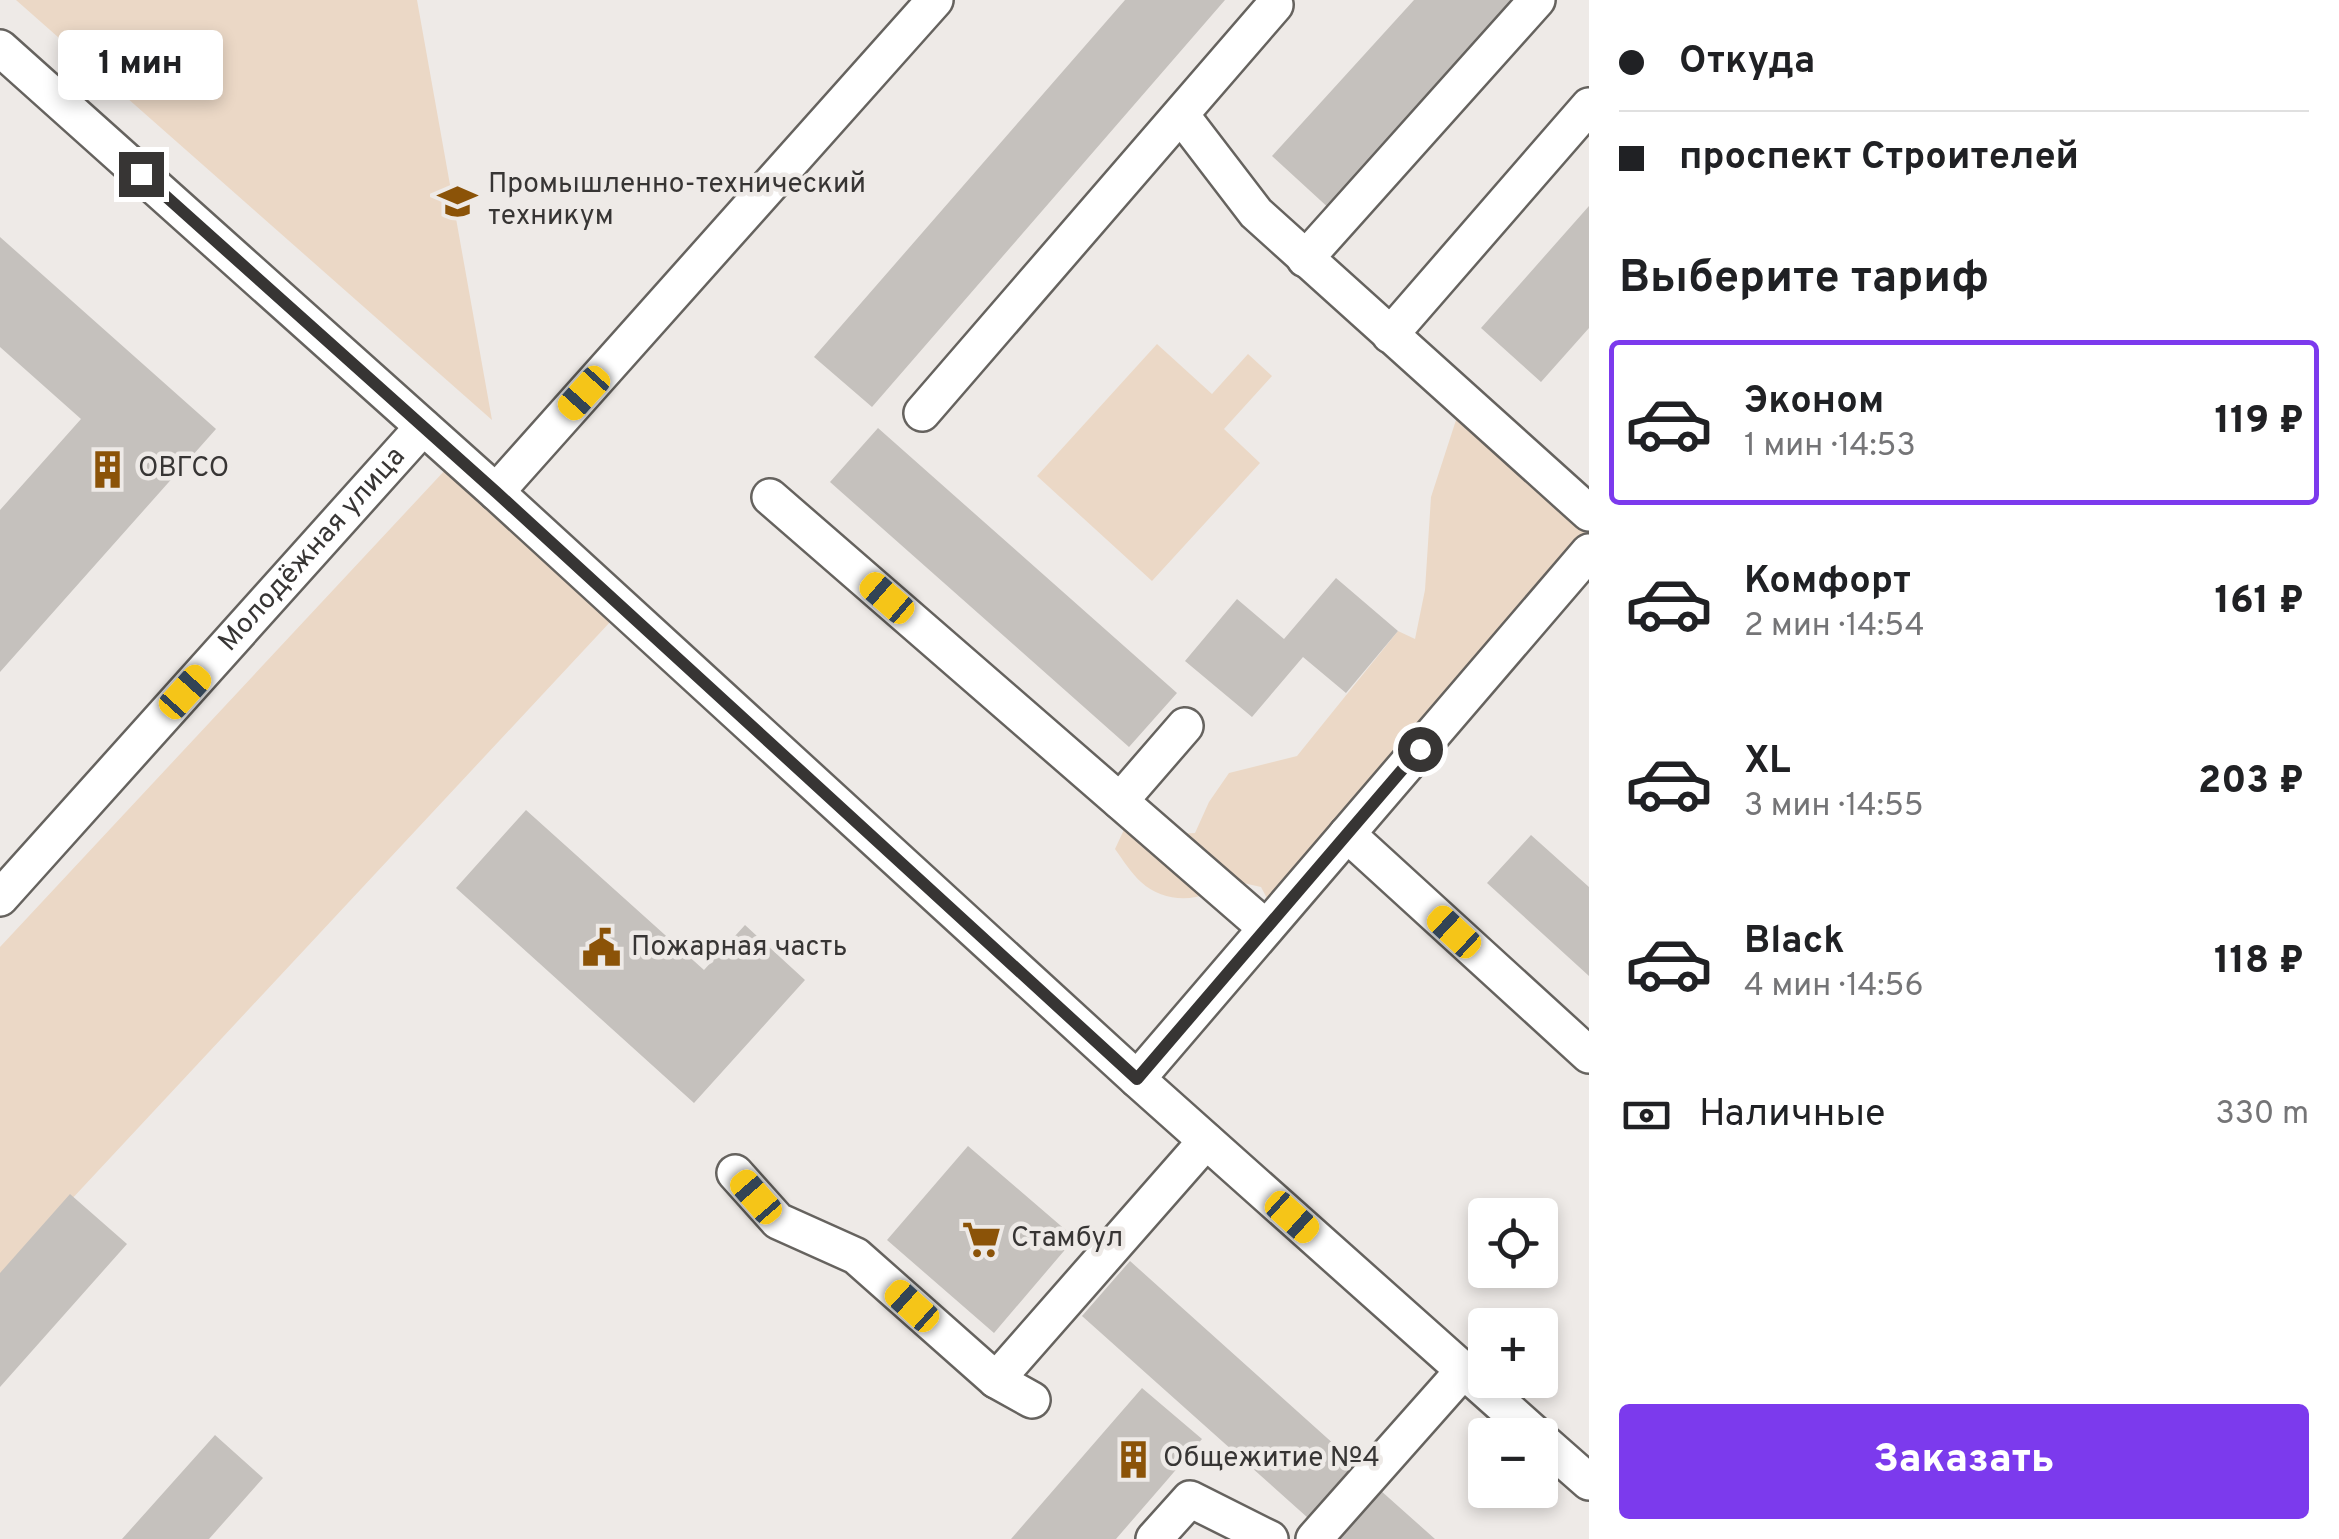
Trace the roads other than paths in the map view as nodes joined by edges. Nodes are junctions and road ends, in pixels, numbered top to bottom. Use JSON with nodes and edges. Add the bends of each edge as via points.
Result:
{"nodes":[{"id":1,"x":935,"y":0,"type":"edge"},
{"id":2,"x":1537,"y":0,"type":"edge"},
{"id":3,"x":1275,"y":5,"type":"dead end"},
{"id":4,"x":0,"y":48,"type":"edge"},
{"id":5,"x":1589,"y":106,"type":"edge"},
{"id":6,"x":1181,"y":115,"type":"junction"},
{"id":7,"x":1305,"y":259,"type":"junction"},
{"id":8,"x":1390,"y":335,"type":"junction"},
{"id":9,"x":922,"y":413,"type":"dead end"},
{"id":10,"x":423,"y":427,"type":"junction"},
{"id":11,"x":496,"y":492,"type":"junction"},
{"id":12,"x":770,"y":497,"type":"dead end"},
{"id":13,"x":1589,"y":514,"type":"edge"},
{"id":14,"x":1589,"y":552,"type":"edge"},
{"id":15,"x":1185,"y":726,"type":"dead end"},
{"id":16,"x":1120,"y":801,"type":"junction"},
{"id":17,"x":1347,"y":834,"type":"junction"},
{"id":18,"x":0,"y":898,"type":"edge"},
{"id":19,"x":1266,"y":928,"type":"junction"},
{"id":20,"x":1589,"y":1055,"type":"edge"},
{"id":21,"x":1137,"y":1079,"type":"junction"},
{"id":22,"x":1206,"y":1140,"type":"junction"},
{"id":23,"x":736,"y":1173,"type":"dead end"},
{"id":24,"x":1463,"y":1371,"type":"junction"},
{"id":25,"x":996,"y":1380,"type":"junction"},
{"id":26,"x":1032,"y":1400,"type":"dead end"},
{"id":27,"x":1516,"y":1418,"type":"edge"},
{"id":28,"x":1558,"y":1455,"type":"edge"},
{"id":29,"x":1589,"y":1482,"type":"edge"},
{"id":30,"x":1154,"y":1539,"type":"edge"},
{"id":31,"x":1270,"y":1539,"type":"edge"},
{"id":32,"x":1314,"y":1539,"type":"edge"}],
"edges":[{"from":1,"to":11,"type":"street"},
{"from":2,"to":7,"type":"street"},
{"from":3,"to":6,"type":"street"},
{"from":4,"to":10,"type":"street"},
{"from":5,"to":8,"type":"street"},
{"from":6,"to":7,"type":"street","via":[[1256,213]]},
{"from":6,"to":9,"type":"street"},
{"from":7,"to":8,"type":"street"},
{"from":8,"to":13,"type":"street"},
{"from":10,"to":11,"type":"street"},
{"from":10,"to":18,"type":"street","name":"Молодёжная улица"},
{"from":11,"to":21,"type":"street"},
{"from":12,"to":16,"type":"street"},
{"from":14,"to":17,"type":"street"},
{"from":15,"to":16,"type":"street"},
{"from":16,"to":19,"type":"street"},
{"from":17,"to":19,"type":"street"},
{"from":17,"to":20,"type":"street"},
{"from":19,"to":21,"type":"street"},
{"from":21,"to":22,"type":"street"},
{"from":22,"to":24,"type":"street"},
{"from":22,"to":25,"type":"street"},
{"from":23,"to":25,"type":"street","via":[[778,1221],[856,1256]]},
{"from":24,"to":27,"type":"street"},
{"from":24,"to":32,"type":"street"},
{"from":25,"to":26,"type":"street"},
{"from":28,"to":29,"type":"street"},
{"from":30,"to":31,"type":"street","via":[[1190,1499]]}]}
